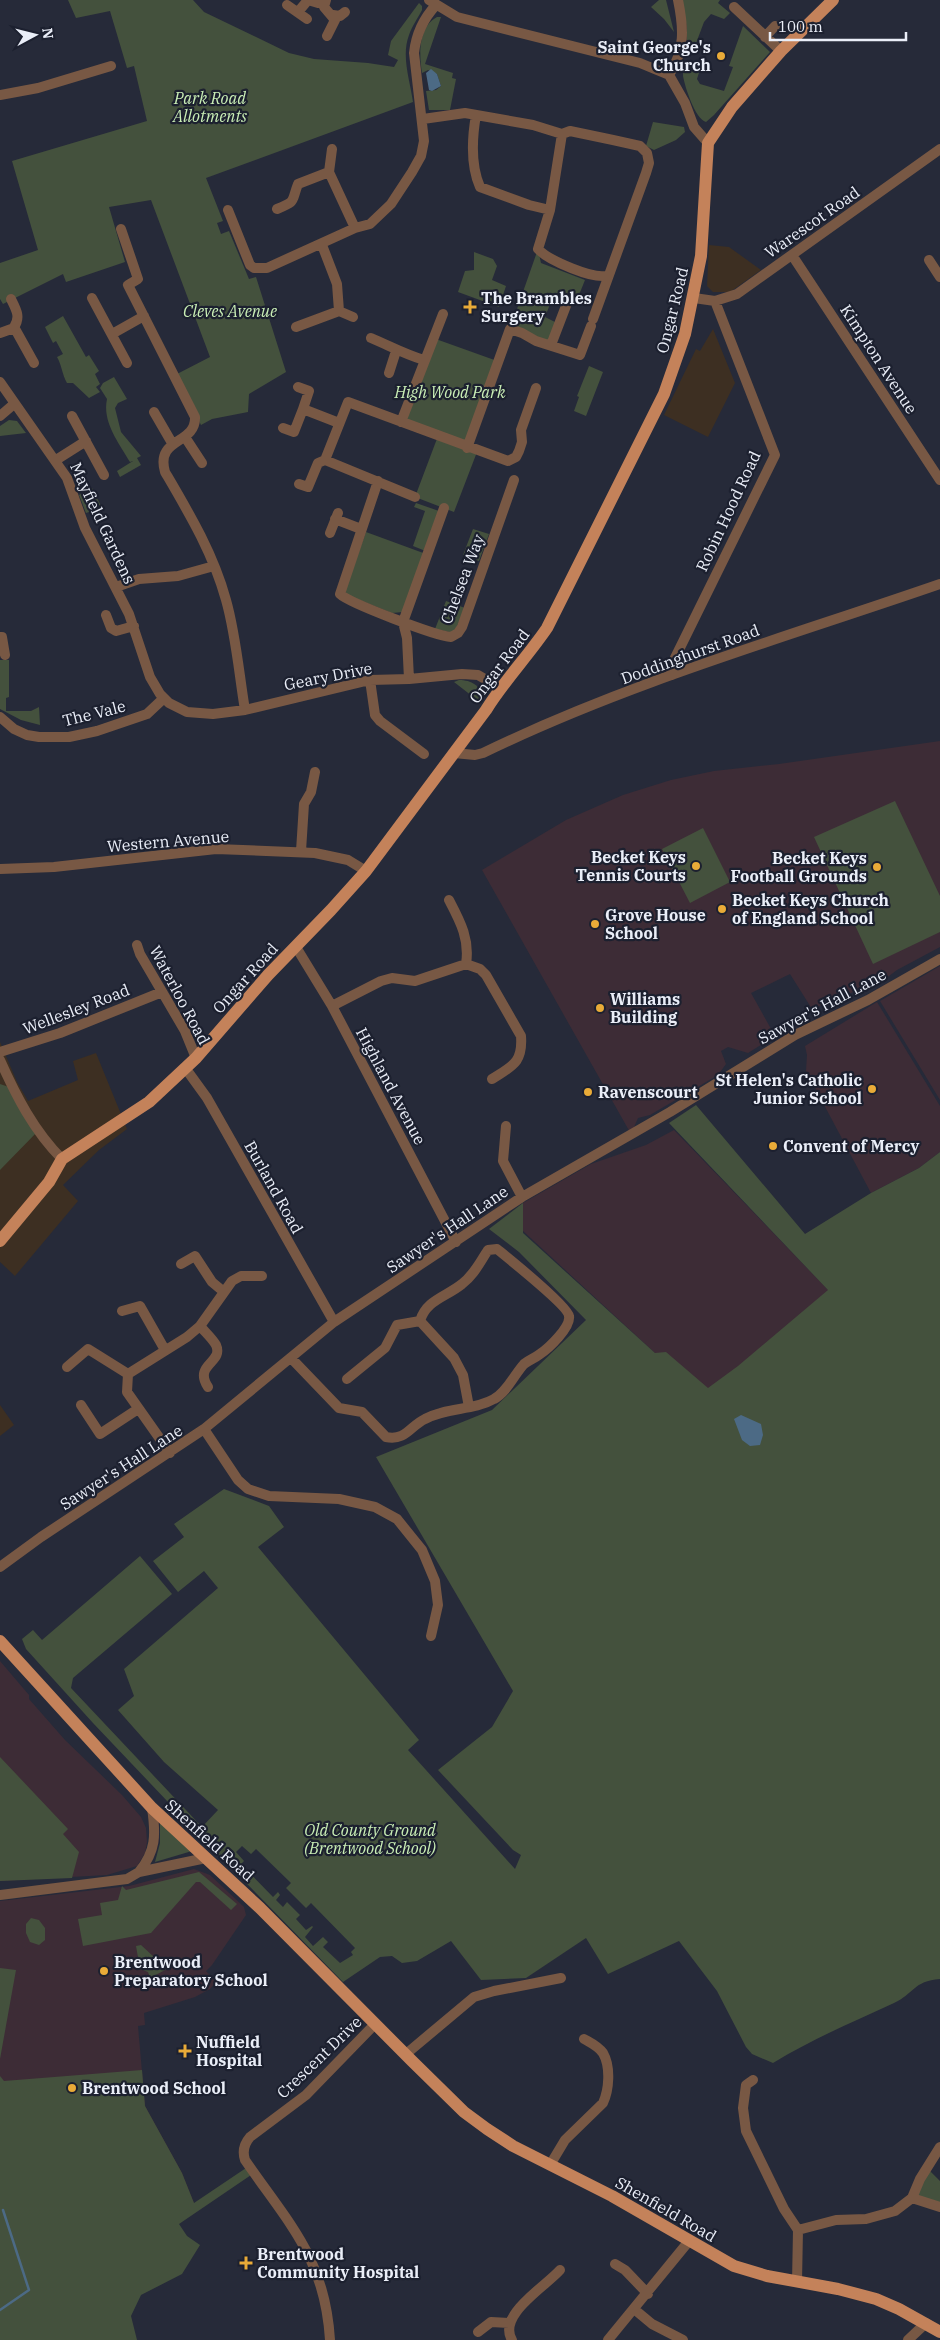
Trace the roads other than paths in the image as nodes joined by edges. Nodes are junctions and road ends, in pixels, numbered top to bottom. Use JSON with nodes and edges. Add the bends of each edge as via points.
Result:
{"nodes":[{"id":1,"x":310,"y":0,"type":"edge"},
{"id":2,"x":678,"y":0,"type":"edge"},
{"id":3,"x":833,"y":0,"type":"edge"},
{"id":4,"x":433,"y":3,"type":"edge"},
{"id":5,"x":288,"y":5,"type":"dead end"},
{"id":6,"x":734,"y":7,"type":"dead end"},
{"id":7,"x":298,"y":12,"type":"junction"},
{"id":8,"x":345,"y":12,"type":"dead end"},
{"id":9,"x":333,"y":16,"type":"junction"},
{"id":10,"x":307,"y":19,"type":"dead end"},
{"id":11,"x":775,"y":26,"type":"dead end"},
{"id":12,"x":327,"y":36,"type":"dead end"},
{"id":13,"x":765,"y":37,"type":"junction"},
{"id":14,"x":781,"y":51,"type":"junction"},
{"id":15,"x":112,"y":66,"type":"dead end"},
{"id":16,"x":669,"y":75,"type":"junction"},
{"id":17,"x":0,"y":95,"type":"edge"},
{"id":18,"x":476,"y":114,"type":"junction"},
{"id":19,"x":423,"y":119,"type":"junction"},
{"id":20,"x":562,"y":134,"type":"junction"},
{"id":21,"x":708,"y":143,"type":"junction"},
{"id":22,"x":332,"y":149,"type":"dead end"},
{"id":23,"x":940,"y":149,"type":"edge"},
{"id":24,"x":329,"y":172,"type":"junction"},
{"id":25,"x":277,"y":209,"type":"dead end"},
{"id":26,"x":228,"y":210,"type":"dead end"},
{"id":27,"x":550,"y":210,"type":"junction"},
{"id":28,"x":355,"y":228,"type":"junction"},
{"id":29,"x":121,"y":229,"type":"dead end"},
{"id":30,"x":322,"y":245,"type":"junction"},
{"id":31,"x":792,"y":255,"type":"junction"},
{"id":32,"x":929,"y":260,"type":"dead end"},
{"id":33,"x":609,"y":275,"type":"junction"},
{"id":34,"x":940,"y":277,"type":"edge"},
{"id":35,"x":92,"y":298,"type":"dead end"},
{"id":36,"x":569,"y":298,"type":"dead end"},
{"id":37,"x":694,"y":298,"type":"junction"},
{"id":38,"x":11,"y":299,"type":"dead end"},
{"id":39,"x":715,"y":301,"type":"junction"},
{"id":40,"x":339,"y":311,"type":"junction"},
{"id":41,"x":443,"y":314,"type":"dead end"},
{"id":42,"x":144,"y":316,"type":"junction"},
{"id":43,"x":353,"y":317,"type":"dead end"},
{"id":44,"x":296,"y":326,"type":"dead end"},
{"id":45,"x":14,"y":328,"type":"junction"},
{"id":46,"x":0,"y":333,"type":"edge"},
{"id":47,"x":112,"y":334,"type":"junction"},
{"id":48,"x":371,"y":338,"type":"dead end"},
{"id":49,"x":550,"y":345,"type":"junction"},
{"id":50,"x":396,"y":351,"type":"junction"},
{"id":51,"x":424,"y":360,"type":"junction"},
{"id":52,"x":34,"y":363,"type":"dead end"},
{"id":53,"x":127,"y":363,"type":"dead end"},
{"id":54,"x":389,"y":374,"type":"dead end"},
{"id":55,"x":0,"y":382,"type":"edge"},
{"id":56,"x":298,"y":387,"type":"dead end"},
{"id":57,"x":536,"y":388,"type":"dead end"},
{"id":58,"x":14,"y":404,"type":"junction"},
{"id":59,"x":303,"y":409,"type":"junction"},
{"id":60,"x":154,"y":412,"type":"dead end"},
{"id":61,"x":0,"y":416,"type":"edge"},
{"id":62,"x":72,"y":416,"type":"dead end"},
{"id":63,"x":401,"y":422,"type":"junction"},
{"id":64,"x":339,"y":423,"type":"junction"},
{"id":65,"x":283,"y":428,"type":"dead end"},
{"id":66,"x":185,"y":437,"type":"junction"},
{"id":67,"x":86,"y":442,"type":"junction"},
{"id":68,"x":172,"y":443,"type":"junction"},
{"id":69,"x":467,"y":448,"type":"junction"},
{"id":70,"x":56,"y":460,"type":"junction"},
{"id":71,"x":325,"y":460,"type":"junction"},
{"id":72,"x":202,"y":463,"type":"dead end"},
{"id":73,"x":104,"y":475,"type":"dead end"},
{"id":74,"x":514,"y":480,"type":"dead end"},
{"id":75,"x":940,"y":480,"type":"edge"},
{"id":76,"x":378,"y":481,"type":"junction"},
{"id":77,"x":299,"y":484,"type":"dead end"},
{"id":78,"x":174,"y":486,"type":"junction"},
{"id":79,"x":164,"y":491,"type":"dead end"},
{"id":80,"x":415,"y":497,"type":"dead end"},
{"id":81,"x":444,"y":508,"type":"dead end"},
{"id":82,"x":361,"y":529,"type":"junction"},
{"id":83,"x":330,"y":533,"type":"dead end"},
{"id":84,"x":214,"y":566,"type":"junction"},
{"id":85,"x":940,"y":584,"type":"edge"},
{"id":86,"x":116,"y":587,"type":"junction"},
{"id":87,"x":106,"y":615,"type":"dead end"},
{"id":88,"x":403,"y":622,"type":"junction"},
{"id":89,"x":134,"y":626,"type":"junction"},
{"id":90,"x":0,"y":637,"type":"edge"},
{"id":91,"x":5,"y":655,"type":"dead end"},
{"id":92,"x":672,"y":674,"type":"junction"},
{"id":93,"x":370,"y":680,"type":"junction"},
{"id":94,"x":409,"y":680,"type":"junction"},
{"id":95,"x":500,"y":688,"type":"junction"},
{"id":96,"x":164,"y":698,"type":"junction"},
{"id":97,"x":245,"y":710,"type":"junction"},
{"id":98,"x":0,"y":717,"type":"edge"},
{"id":99,"x":454,"y":753,"type":"junction"},
{"id":100,"x":424,"y":754,"type":"dead end"},
{"id":101,"x":315,"y":772,"type":"dead end"},
{"id":102,"x":301,"y":851,"type":"junction"},
{"id":103,"x":0,"y":869,"type":"edge"},
{"id":104,"x":366,"y":871,"type":"junction"},
{"id":105,"x":450,"y":900,"type":"dead end"},
{"id":106,"x":137,"y":946,"type":"dead end"},
{"id":107,"x":296,"y":947,"type":"junction"},
{"id":108,"x":940,"y":959,"type":"edge"},
{"id":109,"x":466,"y":964,"type":"junction"},
{"id":110,"x":162,"y":992,"type":"junction"},
{"id":111,"x":332,"y":1006,"type":"junction"},
{"id":112,"x":0,"y":1052,"type":"edge"},
{"id":113,"x":196,"y":1058,"type":"junction"},
{"id":114,"x":0,"y":1060,"type":"edge"},
{"id":115,"x":186,"y":1070,"type":"junction"},
{"id":116,"x":492,"y":1079,"type":"dead end"},
{"id":117,"x":506,"y":1126,"type":"dead end"},
{"id":118,"x":62,"y":1159,"type":"junction"},
{"id":119,"x":522,"y":1197,"type":"junction"},
{"id":120,"x":0,"y":1240,"type":"edge"},
{"id":121,"x":456,"y":1242,"type":"junction"},
{"id":122,"x":181,"y":1264,"type":"dead end"},
{"id":123,"x":262,"y":1276,"type":"dead end"},
{"id":124,"x":224,"y":1292,"type":"junction"},
{"id":125,"x":122,"y":1311,"type":"dead end"},
{"id":126,"x":420,"y":1321,"type":"junction"},
{"id":127,"x":334,"y":1322,"type":"junction"},
{"id":128,"x":200,"y":1326,"type":"junction"},
{"id":129,"x":165,"y":1350,"type":"junction"},
{"id":130,"x":291,"y":1358,"type":"junction"},
{"id":131,"x":67,"y":1367,"type":"dead end"},
{"id":132,"x":128,"y":1374,"type":"junction"},
{"id":133,"x":347,"y":1379,"type":"dead end"},
{"id":134,"x":208,"y":1387,"type":"dead end"},
{"id":135,"x":81,"y":1405,"type":"dead end"},
{"id":136,"x":470,"y":1407,"type":"junction"},
{"id":137,"x":138,"y":1409,"type":"junction"},
{"id":138,"x":204,"y":1429,"type":"junction"},
{"id":139,"x":170,"y":1453,"type":"junction"},
{"id":140,"x":0,"y":1567,"type":"edge"},
{"id":141,"x":431,"y":1636,"type":"dead end"},
{"id":142,"x":0,"y":1641,"type":"edge"},
{"id":143,"x":152,"y":1808,"type":"junction"},
{"id":144,"x":206,"y":1858,"type":"junction"},
{"id":145,"x":139,"y":1872,"type":"junction"},
{"id":146,"x":0,"y":1895,"type":"edge"},
{"id":147,"x":561,"y":1978,"type":"dead end"},
{"id":148,"x":374,"y":2024,"type":"junction"},
{"id":149,"x":584,"y":2038,"type":"dead end"},
{"id":150,"x":406,"y":2054,"type":"junction"},
{"id":151,"x":753,"y":2080,"type":"dead end"},
{"id":152,"x":940,"y":2147,"type":"edge"},
{"id":153,"x":550,"y":2165,"type":"junction"},
{"id":154,"x":912,"y":2198,"type":"junction"},
{"id":155,"x":940,"y":2207,"type":"edge"},
{"id":156,"x":798,"y":2230,"type":"junction"},
{"id":157,"x":690,"y":2242,"type":"junction"},
{"id":158,"x":615,"y":2264,"type":"dead end"},
{"id":159,"x":560,"y":2270,"type":"dead end"},
{"id":160,"x":797,"y":2282,"type":"junction"},
{"id":161,"x":648,"y":2294,"type":"junction"},
{"id":162,"x":634,"y":2309,"type":"junction"},
{"id":163,"x":509,"y":2323,"type":"junction"},
{"id":164,"x":926,"y":2323,"type":"junction"},
{"id":165,"x":478,"y":2332,"type":"dead end"},
{"id":166,"x":940,"y":2332,"type":"edge"},
{"id":167,"x":330,"y":2340,"type":"edge"},
{"id":168,"x":512,"y":2340,"type":"edge"},
{"id":169,"x":608,"y":2340,"type":"edge"},
{"id":170,"x":683,"y":2340,"type":"edge"},
{"id":171,"x":908,"y":2340,"type":"edge"}],
"edges":[{"from":1,"to":7,"type":"street"},
{"from":1,"to":9,"type":"street","via":[[318,3],[326,0],[324,7]]},
{"from":2,"to":16,"type":"street","via":[[683,32],[681,49]]},
{"from":3,"to":14,"type":"main road"},
{"from":4,"to":16,"type":"street","via":[[457,17],[640,63]]},
{"from":4,"to":19,"type":"street","via":[[416,42],[414,64]]},
{"from":5,"to":7,"type":"street"},
{"from":6,"to":13,"type":"street"},
{"from":7,"to":10,"type":"street"},
{"from":8,"to":9,"type":"street"},
{"from":9,"to":12,"type":"street","via":[[335,23]]},
{"from":11,"to":13,"type":"street"},
{"from":13,"to":14,"type":"street"},
{"from":14,"to":21,"type":"main road","via":[[732,107]]},
{"from":15,"to":17,"type":"street","via":[[38,88]]},
{"from":16,"to":21,"type":"street","via":[[685,103],[693,126]]},
{"from":18,"to":19,"type":"street"},
{"from":18,"to":20,"type":"street"},
{"from":18,"to":27,"type":"street","via":[[473,154],[480,187]]},
{"from":19,"to":28,"type":"street","via":[[424,142],[412,172],[376,220]]},
{"from":20,"to":27,"type":"street"},
{"from":20,"to":33,"type":"street","via":[[570,131],[640,146],[647,153],[646,173]]},
{"from":21,"to":37,"type":"main road","name":"Ongar Road","via":[[702,253]]},
{"from":22,"to":24,"type":"street"},
{"from":23,"to":31,"type":"street","name":"Warescot Road"},
{"from":24,"to":25,"type":"street","via":[[298,184],[291,204]]},
{"from":24,"to":28,"type":"street"},
{"from":26,"to":30,"type":"street","via":[[254,268],[267,268]]},
{"from":27,"to":33,"type":"street","via":[[538,249],[544,256],[585,272],[603,277]]},
{"from":28,"to":30,"type":"street"},
{"from":29,"to":42,"type":"street","via":[[138,279],[128,285]]},
{"from":30,"to":40,"type":"street","via":[[337,284]]},
{"from":31,"to":39,"type":"street","name":"Warescot Road","via":[[737,294]]},
{"from":31,"to":75,"type":"street","name":"Kimpton Avenue"},
{"from":32,"to":34,"type":"street"},
{"from":33,"to":49,"type":"street","via":[[580,355]]},
{"from":35,"to":47,"type":"street"},
{"from":36,"to":49,"type":"street"},
{"from":37,"to":39,"type":"street","name":"Warescot Road"},
{"from":37,"to":95,"type":"main road","name":"Ongar Road","via":[[686,334],[664,394],[596,533],[547,628]]},
{"from":38,"to":45,"type":"street","via":[[18,314]]},
{"from":39,"to":92,"type":"street","name":"Robin Hood Road","via":[[775,455],[688,629],[670,668]]},
{"from":40,"to":43,"type":"street"},
{"from":40,"to":44,"type":"street"},
{"from":41,"to":51,"type":"street"},
{"from":42,"to":47,"type":"street"},
{"from":42,"to":66,"type":"street","via":[[194,417],[193,426]]},
{"from":45,"to":46,"type":"street"},
{"from":45,"to":52,"type":"street"},
{"from":47,"to":53,"type":"street"},
{"from":48,"to":50,"type":"street"},
{"from":49,"to":69,"type":"street","via":[[510,329]]},
{"from":50,"to":51,"type":"street"},
{"from":50,"to":54,"type":"street"},
{"from":51,"to":63,"type":"street"},
{"from":55,"to":58,"type":"street","name":"Mayfield Gardens"},
{"from":56,"to":59,"type":"street","via":[[309,391]]},
{"from":57,"to":69,"type":"street","via":[[516,457],[508,461]]},
{"from":58,"to":61,"type":"street"},
{"from":58,"to":70,"type":"street","name":"Mayfield Gardens"},
{"from":59,"to":64,"type":"street"},
{"from":59,"to":65,"type":"street","via":[[294,432]]},
{"from":60,"to":68,"type":"street"},
{"from":62,"to":67,"type":"street","name":"Mayfield Gardens"},
{"from":63,"to":64,"type":"street","via":[[348,402]]},
{"from":63,"to":69,"type":"street"},
{"from":64,"to":71,"type":"street"},
{"from":66,"to":68,"type":"street"},
{"from":66,"to":72,"type":"street"},
{"from":67,"to":70,"type":"street","name":"Mayfield Gardens"},
{"from":67,"to":73,"type":"street","name":"Mayfield Gardens"},
{"from":68,"to":78,"type":"street","via":[[162,464]]},
{"from":70,"to":86,"type":"street","name":"Mayfield Gardens","via":[[67,478],[92,543]]},
{"from":71,"to":76,"type":"street"},
{"from":71,"to":77,"type":"street","via":[[318,463],[308,487]]},
{"from":74,"to":88,"type":"street","name":"Chelsea Way","via":[[460,631],[455,636],[446,636]]},
{"from":76,"to":80,"type":"street"},
{"from":76,"to":82,"type":"street"},
{"from":78,"to":79,"type":"street"},
{"from":78,"to":84,"type":"street","via":[[200,531]]},
{"from":81,"to":88,"type":"street"},
{"from":82,"to":83,"type":"street","via":[[337,516]]},
{"from":82,"to":88,"type":"street","via":[[340,594],[349,601]]},
{"from":84,"to":86,"type":"street","via":[[178,576],[139,579]]},
{"from":84,"to":97,"type":"street","via":[[230,614]]},
{"from":85,"to":92,"type":"street","name":"Doddinghurst Road"},
{"from":86,"to":89,"type":"street","name":"Mayfield Gardens"},
{"from":87,"to":89,"type":"street","via":[[116,631]]},
{"from":88,"to":94,"type":"street"},
{"from":89,"to":96,"type":"street","name":"Mayfield Gardens","via":[[150,677]]},
{"from":90,"to":91,"type":"street"},
{"from":92,"to":99,"type":"street","name":"Doddinghurst Road","via":[[483,753]]},
{"from":93,"to":94,"type":"street","name":"Geary Drive"},
{"from":93,"to":97,"type":"street","name":"Geary Drive"},
{"from":93,"to":100,"type":"street","via":[[380,721]]},
{"from":94,"to":95,"type":"street","name":"Geary Drive","via":[[472,674],[488,679]]},
{"from":95,"to":99,"type":"main road","name":"Ongar Road"},
{"from":96,"to":97,"type":"street","name":"Geary Drive","via":[[178,709],[198,714]]},
{"from":96,"to":98,"type":"street","name":"The Vale","via":[[147,714],[69,737],[27,735]]},
{"from":99,"to":104,"type":"main road","name":"Ongar Road"},
{"from":101,"to":102,"type":"street","via":[[311,792],[304,804]]},
{"from":102,"to":103,"type":"street","name":"Western Avenue","via":[[204,850],[54,867]]},
{"from":102,"to":104,"type":"street","name":"Western Avenue","via":[[341,858]]},
{"from":104,"to":107,"type":"main road","name":"Ongar Road"},
{"from":105,"to":109,"type":"street","via":[[467,942]]},
{"from":106,"to":110,"type":"street","name":"Waterloo Road"},
{"from":107,"to":111,"type":"street","name":"Highland Avenue"},
{"from":107,"to":113,"type":"main road","name":"Ongar Road"},
{"from":108,"to":119,"type":"street","name":"Sawyer's Hall Lane","via":[[868,1000],[794,1035],[670,1112]]},
{"from":109,"to":111,"type":"street","via":[[415,981],[392,978],[381,981]]},
{"from":109,"to":116,"type":"street","via":[[486,975],[521,1036],[518,1060]]},
{"from":110,"to":112,"type":"street","name":"Wellesley Road","via":[[60,1033]]},
{"from":110,"to":113,"type":"street","name":"Waterloo Road","via":[[185,1031]]},
{"from":111,"to":121,"type":"street","name":"Highland Avenue"},
{"from":113,"to":115,"type":"main road","name":"Ongar Road"},
{"from":114,"to":118,"type":"street","via":[[27,1115]]},
{"from":115,"to":118,"type":"main road","name":"Ongar Road","via":[[149,1102]]},
{"from":115,"to":127,"type":"street","name":"Burland Road","via":[[207,1098]]},
{"from":117,"to":119,"type":"street","via":[[503,1161]]},
{"from":118,"to":120,"type":"main road","name":"Ongar Road","via":[[49,1182]]},
{"from":119,"to":121,"type":"street","name":"Sawyer's Hall Lane"},
{"from":121,"to":127,"type":"street","name":"Sawyer's Hall Lane"},
{"from":122,"to":124,"type":"street","via":[[195,1256],[212,1282]]},
{"from":123,"to":124,"type":"street","via":[[241,1276],[232,1281]]},
{"from":124,"to":128,"type":"street"},
{"from":125,"to":129,"type":"street","via":[[140,1306]]},
{"from":126,"to":133,"type":"street","via":[[397,1325],[385,1348]]},
{"from":126,"to":136,"type":"street","via":[[454,1358],[463,1375]]},
{"from":126,"to":136,"type":"street","via":[[431,1302],[463,1284],[475,1272],[488,1250],[497,1249],[569,1314],[561,1335],[526,1363],[496,1398]]},
{"from":127,"to":130,"type":"street","name":"Sawyer's Hall Lane"},
{"from":128,"to":129,"type":"street"},
{"from":128,"to":134,"type":"street","via":[[216,1345],[217,1351],[203,1375]]},
{"from":129,"to":132,"type":"street"},
{"from":130,"to":136,"type":"street","via":[[339,1408],[362,1412],[386,1437],[402,1437],[424,1419]]},
{"from":130,"to":138,"type":"street","name":"Sawyer's Hall Lane"},
{"from":131,"to":132,"type":"street","via":[[88,1349]]},
{"from":132,"to":137,"type":"street","via":[[127,1392]]},
{"from":135,"to":137,"type":"street","via":[[100,1434]]},
{"from":137,"to":139,"type":"street"},
{"from":138,"to":139,"type":"street","name":"Sawyer's Hall Lane"},
{"from":138,"to":141,"type":"street","via":[[238,1480],[248,1489],[269,1496],[339,1499],[375,1508],[397,1519],[422,1550],[435,1581],[438,1605]]},
{"from":139,"to":140,"type":"street","name":"Sawyer's Hall Lane"},
{"from":142,"to":143,"type":"main road","name":"Shenfield Road"},
{"from":143,"to":144,"type":"main road","name":"Shenfield Road"},
{"from":143,"to":145,"type":"street","via":[[154,1844],[149,1860]]},
{"from":144,"to":145,"type":"street"},
{"from":144,"to":148,"type":"main road","name":"Shenfield Road"},
{"from":145,"to":146,"type":"street","via":[[127,1879]]},
{"from":147,"to":150,"type":"street","via":[[474,1997]]},
{"from":148,"to":150,"type":"main road","name":"Shenfield Road"},
{"from":148,"to":167,"type":"street","name":"Crescent Drive","via":[[306,2095],[250,2137],[243,2153],[310,2256],[327,2304]]},
{"from":149,"to":153,"type":"street","via":[[597,2047],[606,2060],[606,2097],[565,2140]]},
{"from":150,"to":153,"type":"main road","name":"Shenfield Road","via":[[464,2112],[513,2146]]},
{"from":151,"to":156,"type":"street","via":[[746,2085],[743,2108],[746,2132],[784,2209]]},
{"from":152,"to":154,"type":"street"},
{"from":153,"to":157,"type":"main road","name":"Shenfield Road","via":[[612,2196]]},
{"from":154,"to":155,"type":"street"},
{"from":154,"to":156,"type":"street","via":[[896,2212],[866,2219],[836,2220]]},
{"from":156,"to":160,"type":"street"},
{"from":157,"to":160,"type":"main road","name":"Shenfield Road","via":[[734,2266]]},
{"from":157,"to":161,"type":"street"},
{"from":158,"to":161,"type":"street"},
{"from":159,"to":163,"type":"street","via":[[516,2311]]},
{"from":160,"to":164,"type":"main road","name":"Shenfield Road","via":[[876,2299]]},
{"from":161,"to":162,"type":"street"},
{"from":162,"to":169,"type":"street"},
{"from":162,"to":170,"type":"street","via":[[652,2324]]},
{"from":163,"to":165,"type":"street","via":[[491,2322]]},
{"from":163,"to":168,"type":"street"},
{"from":164,"to":166,"type":"main road","name":"Shenfield Road"},
{"from":164,"to":171,"type":"street"}]}
